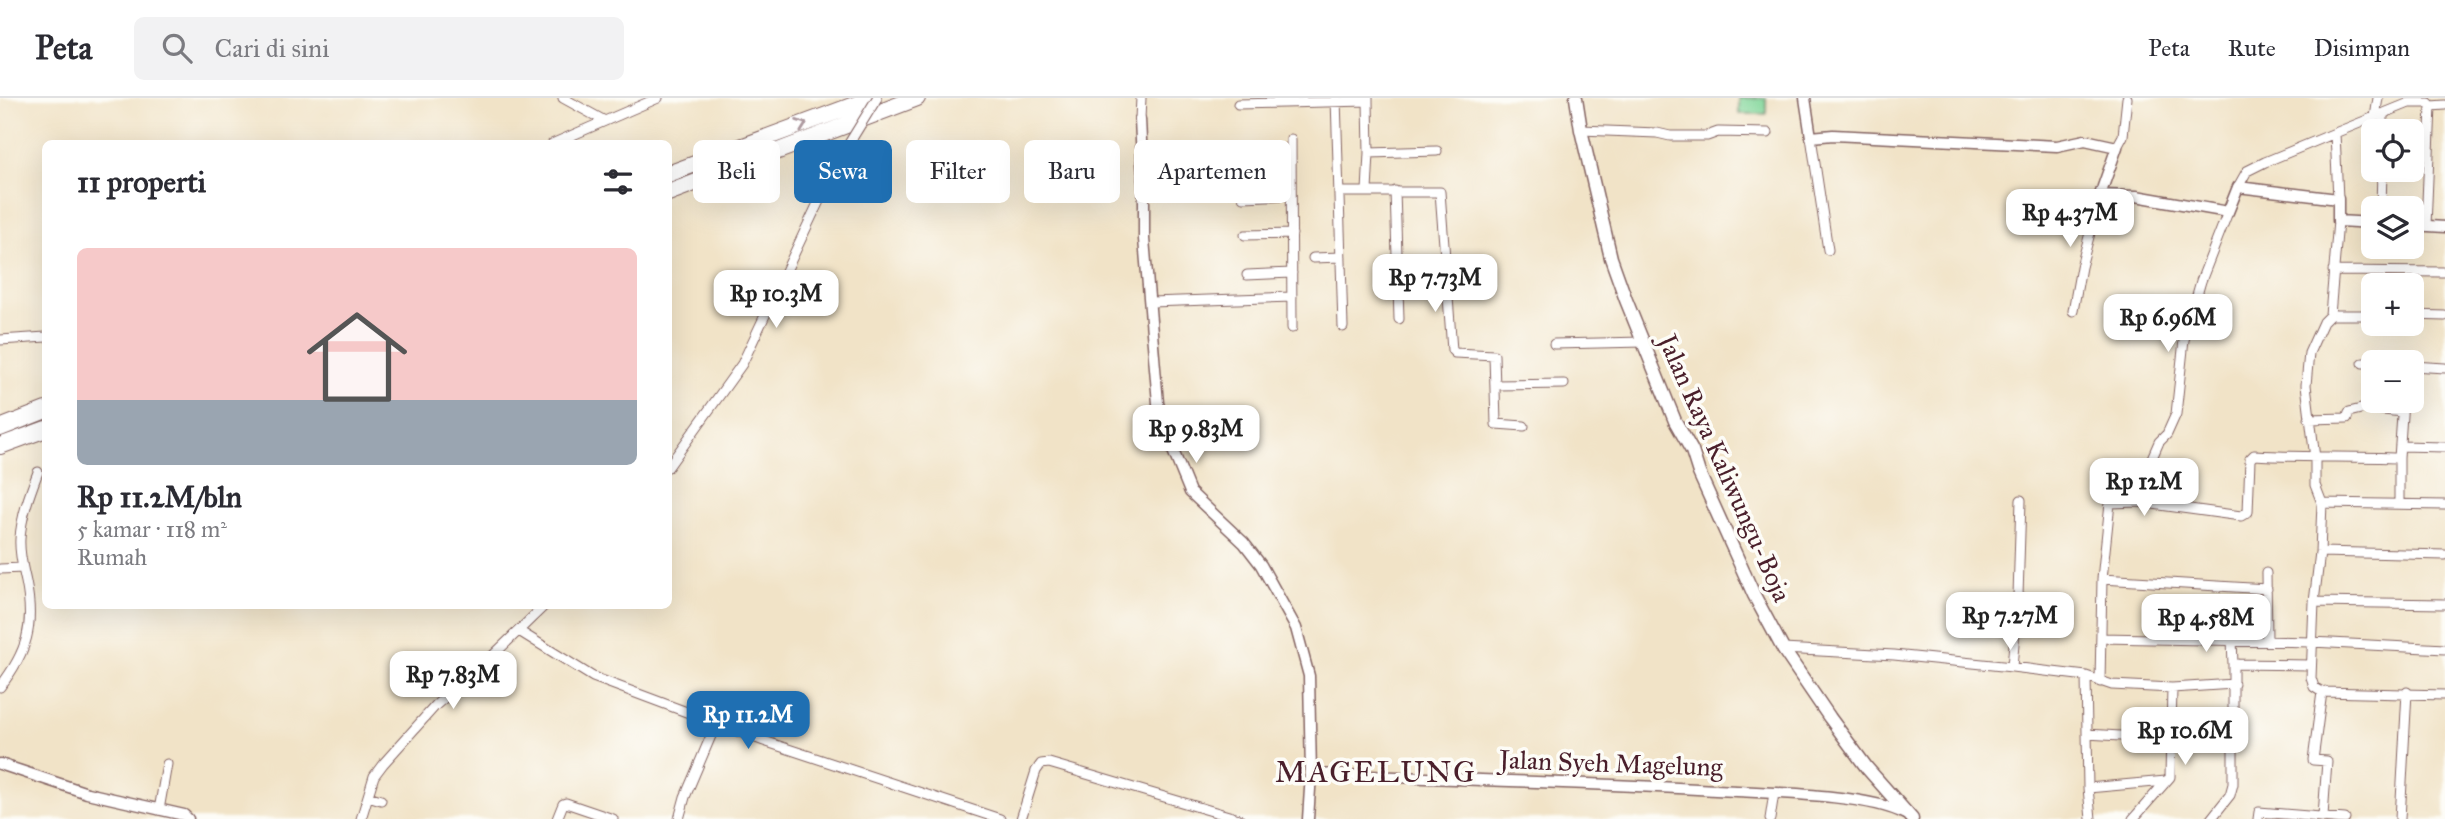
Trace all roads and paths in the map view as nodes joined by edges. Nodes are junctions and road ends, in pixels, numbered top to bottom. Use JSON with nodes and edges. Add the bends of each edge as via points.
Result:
{"nodes":[{"id":1,"x":564,"y":98,"type":"edge"},
{"id":2,"x":658,"y":98,"type":"edge"},
{"id":3,"x":875,"y":98,"type":"edge"},
{"id":4,"x":917,"y":98,"type":"edge"},
{"id":5,"x":1141,"y":98,"type":"edge"},
{"id":6,"x":1576,"y":98,"type":"edge"},
{"id":7,"x":1805,"y":98,"type":"edge"},
{"id":8,"x":2127,"y":98,"type":"edge"},
{"id":9,"x":2378,"y":98,"type":"edge"},
{"id":10,"x":1336,"y":100,"type":"edge"},
{"id":11,"x":1368,"y":100,"type":"edge"},
{"id":12,"x":1238,"y":104,"type":"dead end"},
{"id":13,"x":2445,"y":105,"type":"edge"},
{"id":14,"x":2431,"y":106,"type":"junction"},
{"id":15,"x":2379,"y":116,"type":"junction"},
{"id":16,"x":1140,"y":119,"type":"joint"},
{"id":17,"x":2380,"y":119,"type":"edge"},
{"id":18,"x":603,"y":120,"type":"junction"},
{"id":19,"x":1581,"y":131,"type":"junction"},
{"id":20,"x":1768,"y":134,"type":"dead end"},
{"id":21,"x":2335,"y":134,"type":"junction"},
{"id":22,"x":1811,"y":137,"type":"junction"},
{"id":23,"x":560,"y":140,"type":"edge"},
{"id":24,"x":2117,"y":147,"type":"junction"},
{"id":25,"x":1437,"y":151,"type":"dead end"},
{"id":26,"x":1369,"y":153,"type":"junction"},
{"id":27,"x":672,"y":173,"type":"edge"},
{"id":28,"x":2238,"y":187,"type":"junction"},
{"id":29,"x":672,"y":191,"type":"edge"},
{"id":30,"x":1367,"y":191,"type":"junction"},
{"id":31,"x":1395,"y":191,"type":"junction"},
{"id":32,"x":1339,"y":192,"type":"junction"},
{"id":33,"x":1291,"y":195,"type":"edge"},
{"id":34,"x":2100,"y":195,"type":"junction"},
{"id":35,"x":2338,"y":199,"type":"junction"},
{"id":36,"x":2228,"y":212,"type":"junction"},
{"id":37,"x":2338,"y":222,"type":"junction"},
{"id":38,"x":2361,"y":223,"type":"edge"},
{"id":39,"x":2426,"y":226,"type":"joint"},
{"id":40,"x":2445,"y":227,"type":"edge"},
{"id":41,"x":1292,"y":234,"type":"junction"},
{"id":42,"x":1245,"y":235,"type":"dead end"},
{"id":43,"x":1828,"y":250,"type":"dead end"},
{"id":44,"x":1341,"y":257,"type":"junction"},
{"id":45,"x":1313,"y":258,"type":"dead end"},
{"id":46,"x":2333,"y":271,"type":"junction"},
{"id":47,"x":2445,"y":272,"type":"edge"},
{"id":48,"x":1292,"y":273,"type":"junction"},
{"id":49,"x":1247,"y":275,"type":"dead end"},
{"id":50,"x":1292,"y":297,"type":"junction"},
{"id":51,"x":1151,"y":302,"type":"junction"},
{"id":52,"x":2073,"y":310,"type":"dead end"},
{"id":53,"x":2330,"y":314,"type":"junction"},
{"id":54,"x":2361,"y":315,"type":"edge"},
{"id":55,"x":2424,"y":316,"type":"edge"},
{"id":56,"x":2445,"y":316,"type":"edge"},
{"id":57,"x":1399,"y":319,"type":"dead end"},
{"id":58,"x":1343,"y":327,"type":"dead end"},
{"id":59,"x":1292,"y":328,"type":"dead end"},
{"id":60,"x":42,"y":337,"type":"edge"},
{"id":61,"x":0,"y":340,"type":"edge"},
{"id":62,"x":1644,"y":342,"type":"junction"},
{"id":63,"x":1554,"y":344,"type":"dead end"},
{"id":64,"x":2424,"y":367,"type":"edge"},
{"id":65,"x":2445,"y":368,"type":"edge"},
{"id":66,"x":1564,"y":384,"type":"dead end"},
{"id":67,"x":1495,"y":385,"type":"junction"},
{"id":68,"x":2361,"y":409,"type":"edge"},
{"id":69,"x":42,"y":412,"type":"edge"},
{"id":70,"x":2402,"y":413,"type":"edge"},
{"id":71,"x":2309,"y":418,"type":"junction"},
{"id":72,"x":1524,"y":426,"type":"dead end"},
{"id":73,"x":0,"y":428,"type":"edge"},
{"id":74,"x":42,"y":430,"type":"edge"},
{"id":75,"x":0,"y":446,"type":"edge"},
{"id":76,"x":2400,"y":446,"type":"junction"},
{"id":77,"x":2445,"y":447,"type":"edge"},
{"id":78,"x":2315,"y":458,"type":"junction"},
{"id":79,"x":2399,"y":458,"type":"junction"},
{"id":80,"x":672,"y":461,"type":"edge"},
{"id":81,"x":38,"y":472,"type":"dead end"},
{"id":82,"x":2021,"y":500,"type":"dead end"},
{"id":83,"x":2138,"y":502,"type":"junction"},
{"id":84,"x":2322,"y":503,"type":"junction"},
{"id":85,"x":2399,"y":504,"type":"junction"},
{"id":86,"x":2445,"y":505,"type":"edge"},
{"id":87,"x":2320,"y":552,"type":"junction"},
{"id":88,"x":2445,"y":555,"type":"edge"},
{"id":89,"x":23,"y":568,"type":"junction"},
{"id":90,"x":0,"y":569,"type":"edge"},
{"id":91,"x":2266,"y":573,"type":"dead end"},
{"id":92,"x":2102,"y":579,"type":"junction"},
{"id":93,"x":2267,"y":589,"type":"junction"},
{"id":94,"x":2314,"y":602,"type":"junction"},
{"id":95,"x":2445,"y":604,"type":"edge"},
{"id":96,"x":541,"y":609,"type":"edge"},
{"id":97,"x":519,"y":631,"type":"junction"},
{"id":98,"x":2101,"y":638,"type":"junction"},
{"id":99,"x":2232,"y":639,"type":"junction"},
{"id":100,"x":2267,"y":640,"type":"junction"},
{"id":101,"x":2312,"y":642,"type":"junction"},
{"id":102,"x":1783,"y":649,"type":"junction"},
{"id":103,"x":2445,"y":649,"type":"edge"},
{"id":104,"x":2233,"y":664,"type":"junction"},
{"id":105,"x":2311,"y":664,"type":"junction"},
{"id":106,"x":2012,"y":667,"type":"junction"},
{"id":107,"x":2086,"y":676,"type":"junction"},
{"id":108,"x":2100,"y":682,"type":"junction"},
{"id":109,"x":2234,"y":684,"type":"junction"},
{"id":110,"x":0,"y":687,"type":"edge"},
{"id":111,"x":2172,"y":688,"type":"junction"},
{"id":112,"x":2322,"y":692,"type":"junction"},
{"id":113,"x":2407,"y":692,"type":"junction"},
{"id":114,"x":2445,"y":695,"type":"edge"},
{"id":115,"x":716,"y":723,"type":"junction"},
{"id":116,"x":2087,"y":734,"type":"junction"},
{"id":117,"x":2170,"y":739,"type":"junction"},
{"id":118,"x":0,"y":764,"type":"edge"},
{"id":119,"x":167,"y":764,"type":"dead end"},
{"id":120,"x":1311,"y":774,"type":"junction"},
{"id":121,"x":2166,"y":781,"type":"junction"},
{"id":122,"x":2088,"y":788,"type":"junction"},
{"id":123,"x":1774,"y":793,"type":"junction"},
{"id":124,"x":368,"y":796,"type":"junction"},
{"id":125,"x":381,"y":800,"type":"dead end"},
{"id":126,"x":159,"y":810,"type":"junction"},
{"id":127,"x":2323,"y":816,"type":"junction"},
{"id":128,"x":1910,"y":817,"type":"edge"},
{"id":129,"x":188,"y":819,"type":"edge"},
{"id":130,"x":361,"y":819,"type":"edge"},
{"id":131,"x":557,"y":819,"type":"edge"},
{"id":132,"x":613,"y":819,"type":"edge"},
{"id":133,"x":679,"y":819,"type":"edge"},
{"id":134,"x":1000,"y":819,"type":"edge"},
{"id":135,"x":1021,"y":819,"type":"edge"},
{"id":136,"x":1239,"y":819,"type":"edge"},
{"id":137,"x":1308,"y":819,"type":"edge"},
{"id":138,"x":1770,"y":819,"type":"edge"},
{"id":139,"x":2091,"y":819,"type":"edge"},
{"id":140,"x":2133,"y":819,"type":"edge"},
{"id":141,"x":2211,"y":819,"type":"edge"},
{"id":142,"x":2258,"y":819,"type":"edge"},
{"id":143,"x":2345,"y":819,"type":"edge"},
{"id":144,"x":2400,"y":819,"type":"edge"}],
"edges":[{"from":1,"to":18,"type":"street"},
{"from":2,"to":18,"type":"street"},
{"from":27,"to":3,"type":"highway","one_way":true},
{"from":3,"to":80,"type":"street","bridge":true,"via":[[837,163],[742,364]]},
{"from":4,"to":29,"type":"highway"},
{"from":5,"to":16,"type":"street"},
{"from":6,"to":19,"type":"main road","name":"Jalan Raya Kaliwungu-Boja"},
{"from":7,"to":22,"type":"street"},
{"from":8,"to":24,"type":"street"},
{"from":9,"to":15,"type":"street"},
{"from":10,"to":11,"type":"street"},
{"from":10,"to":12,"type":"street"},
{"from":10,"to":32,"type":"street"},
{"from":11,"to":26,"type":"street"},
{"from":13,"to":14,"type":"street"},
{"from":14,"to":15,"type":"street","via":[[2417,102]]},
{"from":14,"to":39,"type":"street"},
{"from":15,"to":17,"type":"street"},
{"from":15,"to":21,"type":"street"},
{"from":16,"to":51,"type":"street"},
{"from":18,"to":23,"type":"street"},
{"from":19,"to":20,"type":"street","via":[[1670,136]]},
{"from":19,"to":62,"type":"main road","name":"Jalan Raya Kaliwungu-Boja","via":[[1611,258]]},
{"from":21,"to":28,"type":"street","via":[[2264,162],[2244,174]]},
{"from":21,"to":35,"type":"street"},
{"from":22,"to":24,"type":"street","via":[[2057,146],[2091,140]]},
{"from":22,"to":43,"type":"street"},
{"from":24,"to":34,"type":"street"},
{"from":25,"to":26,"type":"street"},
{"from":26,"to":30,"type":"street"},
{"from":28,"to":35,"type":"street"},
{"from":28,"to":36,"type":"street"},
{"from":30,"to":31,"type":"street"},
{"from":30,"to":32,"type":"street"},
{"from":31,"to":57,"type":"street"},
{"from":31,"to":67,"type":"street","via":[[1440,192],[1452,350],[1494,355]]},
{"from":32,"to":44,"type":"street"},
{"from":33,"to":41,"type":"street"},
{"from":34,"to":36,"type":"street","via":[[2136,196]]},
{"from":34,"to":52,"type":"street"},
{"from":35,"to":37,"type":"street"},
{"from":36,"to":83,"type":"street","via":[[2184,340],[2176,414],[2145,474]]},
{"from":37,"to":38,"type":"street"},
{"from":37,"to":46,"type":"street"},
{"from":39,"to":40,"type":"street"},
{"from":41,"to":42,"type":"street"},
{"from":41,"to":48,"type":"street"},
{"from":44,"to":45,"type":"street"},
{"from":44,"to":58,"type":"street"},
{"from":46,"to":47,"type":"street"},
{"from":46,"to":53,"type":"street"},
{"from":48,"to":49,"type":"street"},
{"from":48,"to":50,"type":"street"},
{"from":50,"to":51,"type":"street"},
{"from":50,"to":59,"type":"street"},
{"from":51,"to":120,"type":"street","via":[[1158,403],[1190,492],[1233,530],[1261,565],[1288,610],[1302,646],[1311,703]]},
{"from":53,"to":54,"type":"street"},
{"from":53,"to":71,"type":"street","via":[[2309,353]]},
{"from":55,"to":56,"type":"street"},
{"from":60,"to":61,"type":"street"},
{"from":62,"to":63,"type":"street"},
{"from":62,"to":102,"type":"main road","name":"Jalan Raya Kaliwungu-Boja","via":[[1675,421]]},
{"from":64,"to":65,"type":"street"},
{"from":66,"to":67,"type":"street"},
{"from":67,"to":72,"type":"street","via":[[1496,424]]},
{"from":68,"to":71,"type":"street","via":[[2349,412],[2347,418]]},
{"from":69,"to":73,"type":"highway"},
{"from":70,"to":76,"type":"street"},
{"from":71,"to":78,"type":"street"},
{"from":74,"to":75,"type":"highway"},
{"from":76,"to":77,"type":"street"},
{"from":76,"to":79,"type":"street"},
{"from":78,"to":79,"type":"street"},
{"from":78,"to":83,"type":"street","via":[[2251,457],[2246,514]]},
{"from":78,"to":84,"type":"street","via":[[2315,485]]},
{"from":79,"to":85,"type":"street"},
{"from":81,"to":89,"type":"street","via":[[20,535]]},
{"from":82,"to":106,"type":"street"},
{"from":83,"to":92,"type":"street","via":[[2108,505]]},
{"from":84,"to":85,"type":"street"},
{"from":84,"to":87,"type":"street"},
{"from":85,"to":86,"type":"street"},
{"from":87,"to":88,"type":"street"},
{"from":87,"to":94,"type":"street"},
{"from":89,"to":90,"type":"street"},
{"from":89,"to":110,"type":"street","via":[[29,634],[18,662]]},
{"from":91,"to":93,"type":"street"},
{"from":92,"to":93,"type":"street"},
{"from":92,"to":98,"type":"street"},
{"from":93,"to":100,"type":"street"},
{"from":94,"to":95,"type":"street"},
{"from":94,"to":101,"type":"street"},
{"from":96,"to":97,"type":"street"},
{"from":97,"to":115,"type":"street","via":[[593,677]]},
{"from":97,"to":124,"type":"street","via":[[416,726],[376,773]]},
{"from":98,"to":99,"type":"street"},
{"from":98,"to":108,"type":"street"},
{"from":99,"to":100,"type":"street"},
{"from":99,"to":104,"type":"street"},
{"from":100,"to":101,"type":"street"},
{"from":101,"to":103,"type":"street"},
{"from":101,"to":105,"type":"street"},
{"from":102,"to":106,"type":"street"},
{"from":102,"to":128,"type":"main road","name":"Jalan Raya Kaliwungu-Boja","via":[[1867,768]]},
{"from":104,"to":105,"type":"street"},
{"from":104,"to":109,"type":"street"},
{"from":105,"to":112,"type":"street","via":[[2312,684]]},
{"from":106,"to":107,"type":"street"},
{"from":107,"to":108,"type":"street"},
{"from":107,"to":116,"type":"street"},
{"from":108,"to":111,"type":"street"},
{"from":109,"to":111,"type":"street"},
{"from":109,"to":141,"type":"street","via":[[2233,785]]},
{"from":111,"to":117,"type":"street"},
{"from":112,"to":113,"type":"street"},
{"from":112,"to":127,"type":"street","via":[[2313,760],[2327,761]]},
{"from":113,"to":114,"type":"street"},
{"from":113,"to":144,"type":"street"},
{"from":115,"to":133,"type":"street"},
{"from":115,"to":134,"type":"street"},
{"from":116,"to":117,"type":"street"},
{"from":116,"to":122,"type":"street"},
{"from":117,"to":121,"type":"street","via":[[2171,774]]},
{"from":118,"to":126,"type":"street","via":[[87,793]]},
{"from":119,"to":126,"type":"street"},
{"from":120,"to":123,"type":"street","name":"Jalan Syeh Magelung"},
{"from":120,"to":137,"type":"street"},
{"from":121,"to":122,"type":"street"},
{"from":121,"to":140,"type":"street"},
{"from":122,"to":139,"type":"street"},
{"from":123,"to":128,"type":"street","name":"Jalan Syeh Magelung","via":[[1853,801],[1891,808]]},
{"from":123,"to":138,"type":"street"},
{"from":124,"to":125,"type":"street"},
{"from":124,"to":130,"type":"street"},
{"from":126,"to":129,"type":"street"},
{"from":127,"to":142,"type":"street","via":[[2259,812]]},
{"from":127,"to":143,"type":"street"},
{"from":131,"to":132,"type":"street","via":[[566,803]]},
{"from":135,"to":136,"type":"street","via":[[1038,767],[1049,763]]}]}
